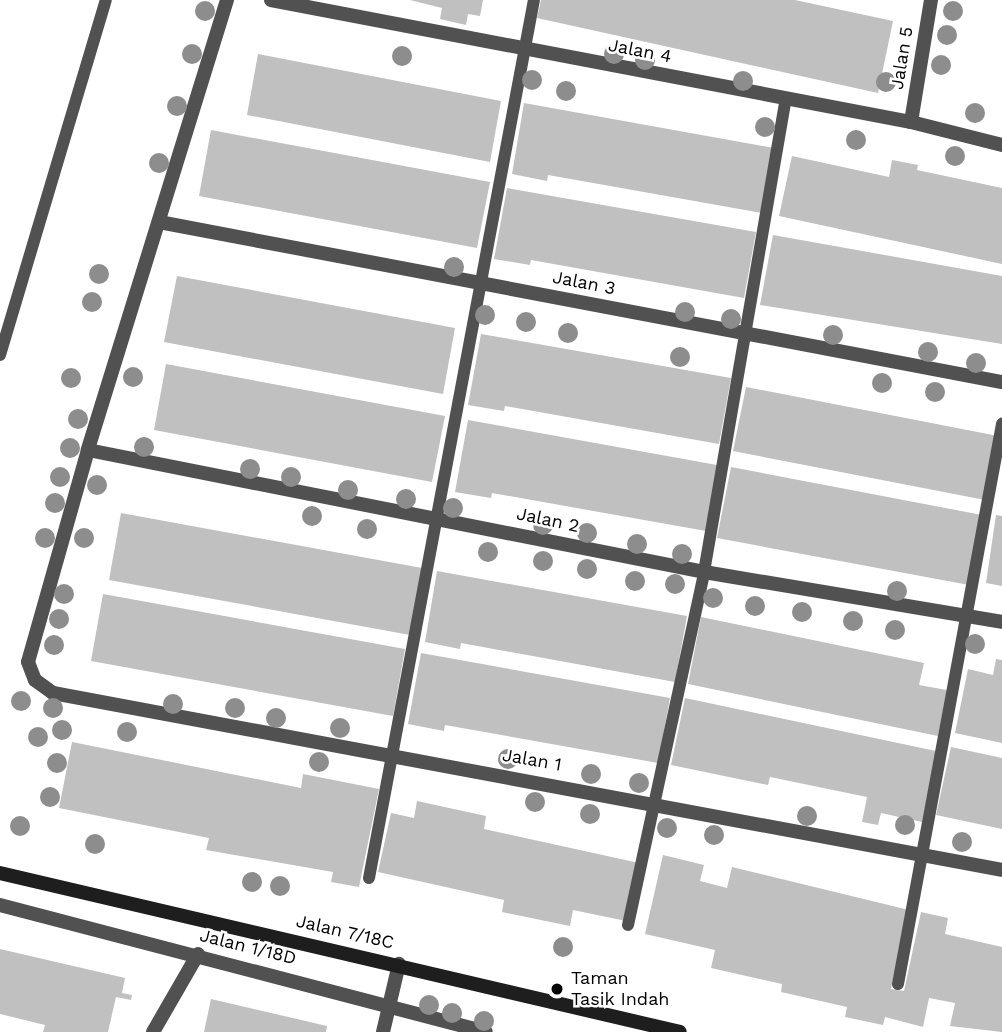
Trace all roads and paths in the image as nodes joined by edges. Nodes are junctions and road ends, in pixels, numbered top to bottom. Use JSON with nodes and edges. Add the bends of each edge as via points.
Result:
{"nodes":[{"id":1,"x":106,"y":0,"type":"edge"},
{"id":2,"x":227,"y":0,"type":"edge"},
{"id":3,"x":271,"y":0,"type":"edge"},
{"id":4,"x":534,"y":0,"type":"edge"},
{"id":5,"x":931,"y":0,"type":"edge"},
{"id":6,"x":524,"y":48,"type":"junction"},
{"id":7,"x":786,"y":99,"type":"junction"},
{"id":8,"x":911,"y":122,"type":"junction"},
{"id":9,"x":1002,"y":145,"type":"edge"},
{"id":10,"x":159,"y":222,"type":"junction"},
{"id":11,"x":479,"y":283,"type":"junction"},
{"id":12,"x":745,"y":333,"type":"junction"},
{"id":13,"x":0,"y":355,"type":"edge"},
{"id":14,"x":1002,"y":382,"type":"edge"},
{"id":15,"x":1002,"y":424,"type":"edge"},
{"id":16,"x":88,"y":450,"type":"junction"},
{"id":17,"x":437,"y":516,"type":"junction"},
{"id":18,"x":704,"y":572,"type":"junction"},
{"id":19,"x":967,"y":615,"type":"junction"},
{"id":20,"x":1002,"y":622,"type":"edge"},
{"id":21,"x":392,"y":754,"type":"junction"},
{"id":22,"x":652,"y":802,"type":"junction"},
{"id":23,"x":925,"y":855,"type":"junction"},
{"id":24,"x":1002,"y":870,"type":"edge"},
{"id":25,"x":0,"y":873,"type":"edge"},
{"id":26,"x":369,"y":878,"type":"dead end"},
{"id":27,"x":0,"y":905,"type":"edge"},
{"id":28,"x":628,"y":925,"type":"dead end"},
{"id":29,"x":198,"y":954,"type":"junction"},
{"id":30,"x":399,"y":964,"type":"junction"},
{"id":31,"x":898,"y":984,"type":"dead end"},
{"id":32,"x":390,"y":1004,"type":"junction"},
{"id":33,"x":153,"y":1032,"type":"edge"},
{"id":34,"x":383,"y":1032,"type":"edge"},
{"id":35,"x":486,"y":1032,"type":"edge"},
{"id":36,"x":680,"y":1032,"type":"edge"}],
"edges":[{"from":1,"to":13,"type":"lane"},
{"from":2,"to":10,"type":"street"},
{"from":3,"to":6,"type":"street","name":"Jalan 4"},
{"from":4,"to":6,"type":"lane"},
{"from":5,"to":8,"type":"street","name":"Jalan 5"},
{"from":6,"to":7,"type":"street","name":"Jalan 4"},
{"from":6,"to":11,"type":"lane"},
{"from":7,"to":8,"type":"street","name":"Jalan 4"},
{"from":7,"to":12,"type":"lane"},
{"from":8,"to":9,"type":"street","name":"Jalan 4"},
{"from":10,"to":11,"type":"street","name":"Jalan 3"},
{"from":10,"to":16,"type":"street"},
{"from":11,"to":12,"type":"street","name":"Jalan 3"},
{"from":11,"to":17,"type":"lane"},
{"from":12,"to":14,"type":"street","name":"Jalan 3"},
{"from":12,"to":18,"type":"lane"},
{"from":15,"to":19,"type":"lane"},
{"from":16,"to":17,"type":"street","name":"Jalan 2"},
{"from":16,"to":21,"type":"street","name":"Jalan 1","via":[[28,662],[35,680],[53,693]]},
{"from":17,"to":18,"type":"street","name":"Jalan 2"},
{"from":17,"to":21,"type":"lane"},
{"from":18,"to":19,"type":"street","name":"Jalan 2"},
{"from":18,"to":22,"type":"lane"},
{"from":19,"to":20,"type":"street","name":"Jalan 2"},
{"from":19,"to":23,"type":"lane"},
{"from":21,"to":22,"type":"street","name":"Jalan 1"},
{"from":21,"to":26,"type":"lane"},
{"from":22,"to":23,"type":"street","name":"Jalan 1"},
{"from":22,"to":28,"type":"lane"},
{"from":23,"to":24,"type":"street","name":"Jalan 1"},
{"from":23,"to":31,"type":"lane"},
{"from":25,"to":30,"type":"street","name":"Jalan 7/18C"},
{"from":27,"to":29,"type":"street","name":"Jalan 1/18D"},
{"from":29,"to":32,"type":"street","name":"Jalan 1/18D"},
{"from":29,"to":33,"type":"street"},
{"from":30,"to":32,"type":"street"},
{"from":30,"to":36,"type":"street","name":"Jalan 7/18C"},
{"from":32,"to":34,"type":"street"},
{"from":32,"to":35,"type":"street","name":"Jalan 1/18D"}]}
